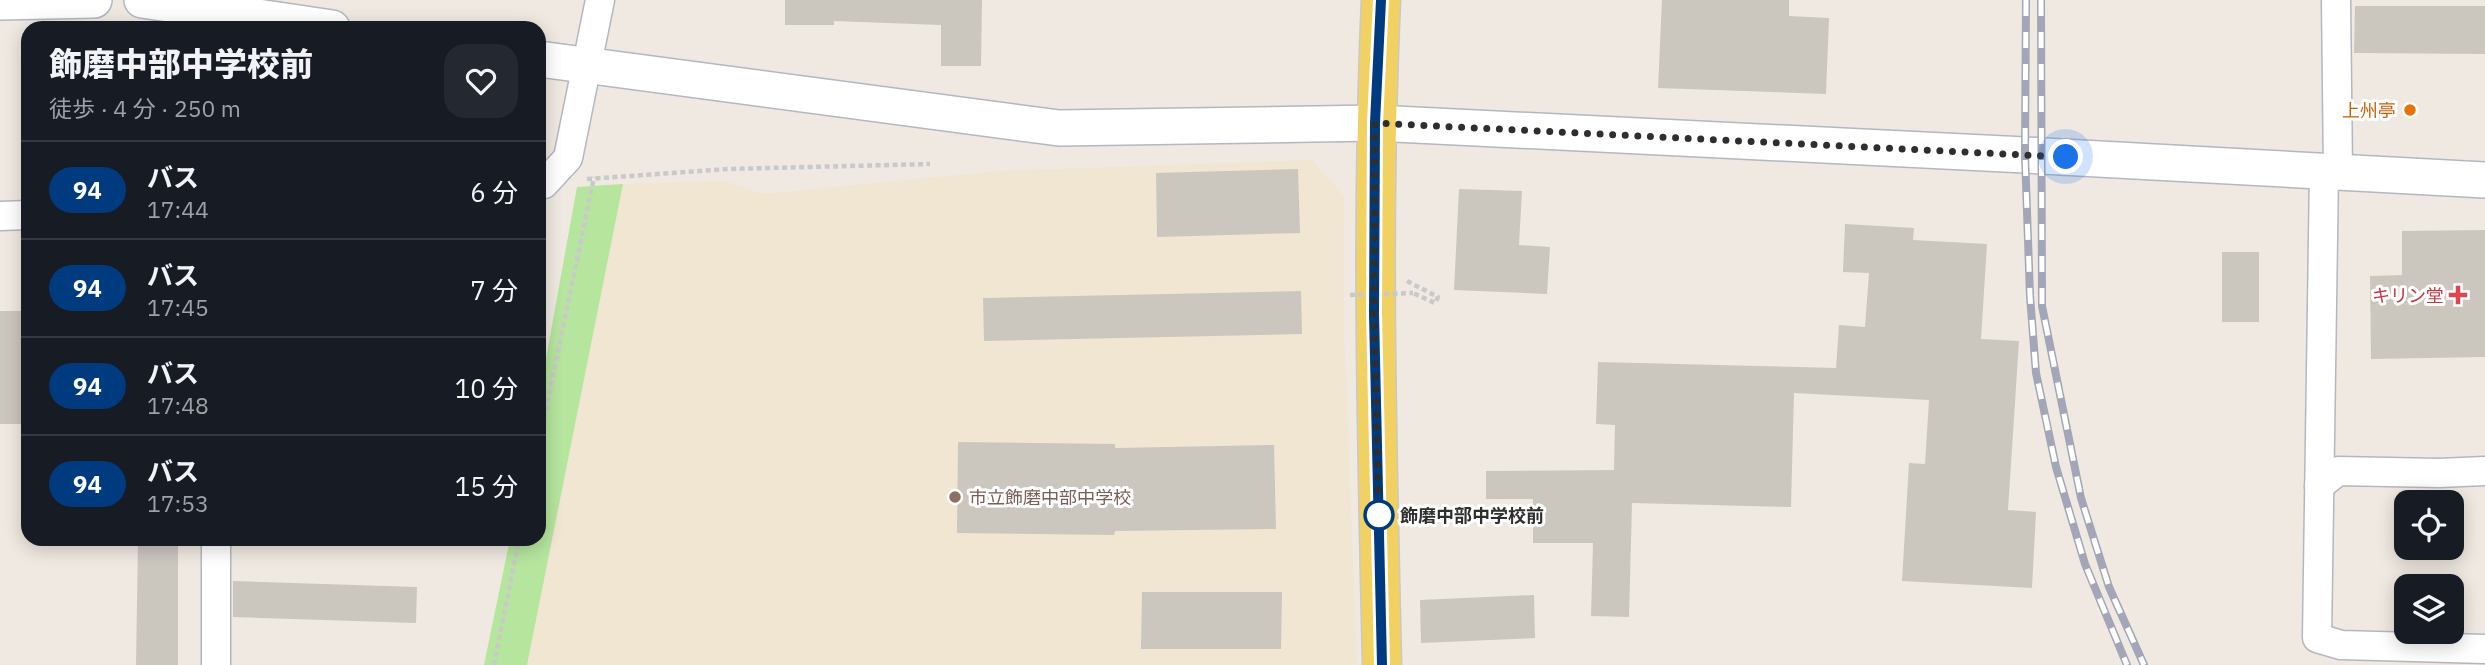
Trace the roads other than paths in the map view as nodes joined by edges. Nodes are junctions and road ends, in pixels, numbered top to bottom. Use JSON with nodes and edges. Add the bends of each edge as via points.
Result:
{"nodes":[{"id":1,"x":94,"y":0,"type":"edge"},
{"id":2,"x":142,"y":0,"type":"edge"},
{"id":3,"x":600,"y":0,"type":"edge"},
{"id":4,"x":1381,"y":0,"type":"edge"},
{"id":5,"x":2336,"y":0,"type":"edge"},
{"id":6,"x":0,"y":2,"type":"edge"},
{"id":7,"x":284,"y":21,"type":"edge"},
{"id":8,"x":546,"y":61,"type":"edge"},
{"id":9,"x":586,"y":67,"type":"junction"},
{"id":10,"x":1375,"y":123,"type":"junction"},
{"id":11,"x":2331,"y":171,"type":"junction"},
{"id":12,"x":546,"y":179,"type":"edge"},
{"id":13,"x":2485,"y":180,"type":"edge"},
{"id":14,"x":21,"y":215,"type":"edge"},
{"id":15,"x":0,"y":216,"type":"edge"},
{"id":16,"x":2485,"y":471,"type":"edge"},
{"id":17,"x":2319,"y":486,"type":"junction"},
{"id":18,"x":216,"y":546,"type":"edge"},
{"id":19,"x":2485,"y":649,"type":"edge"},
{"id":20,"x":2340,"y":655,"type":"edge"},
{"id":21,"x":216,"y":665,"type":"edge"},
{"id":22,"x":1382,"y":665,"type":"edge"}],
"edges":[{"from":1,"to":6,"type":"street"},
{"from":2,"to":7,"type":"street"},
{"from":3,"to":9,"type":"street"},
{"from":4,"to":10,"type":"main road"},
{"from":5,"to":11,"type":"street"},
{"from":8,"to":9,"type":"street"},
{"from":9,"to":10,"type":"street","via":[[1059,128]]},
{"from":9,"to":12,"type":"street","via":[[568,158]]},
{"from":10,"to":11,"type":"street"},
{"from":10,"to":22,"type":"main road"},
{"from":11,"to":13,"type":"street"},
{"from":11,"to":17,"type":"street"},
{"from":14,"to":15,"type":"street"},
{"from":16,"to":17,"type":"street","via":[[2338,471]]},
{"from":17,"to":20,"type":"street","via":[[2317,638]]},
{"from":18,"to":21,"type":"street"},
{"from":19,"to":20,"type":"street"}]}
